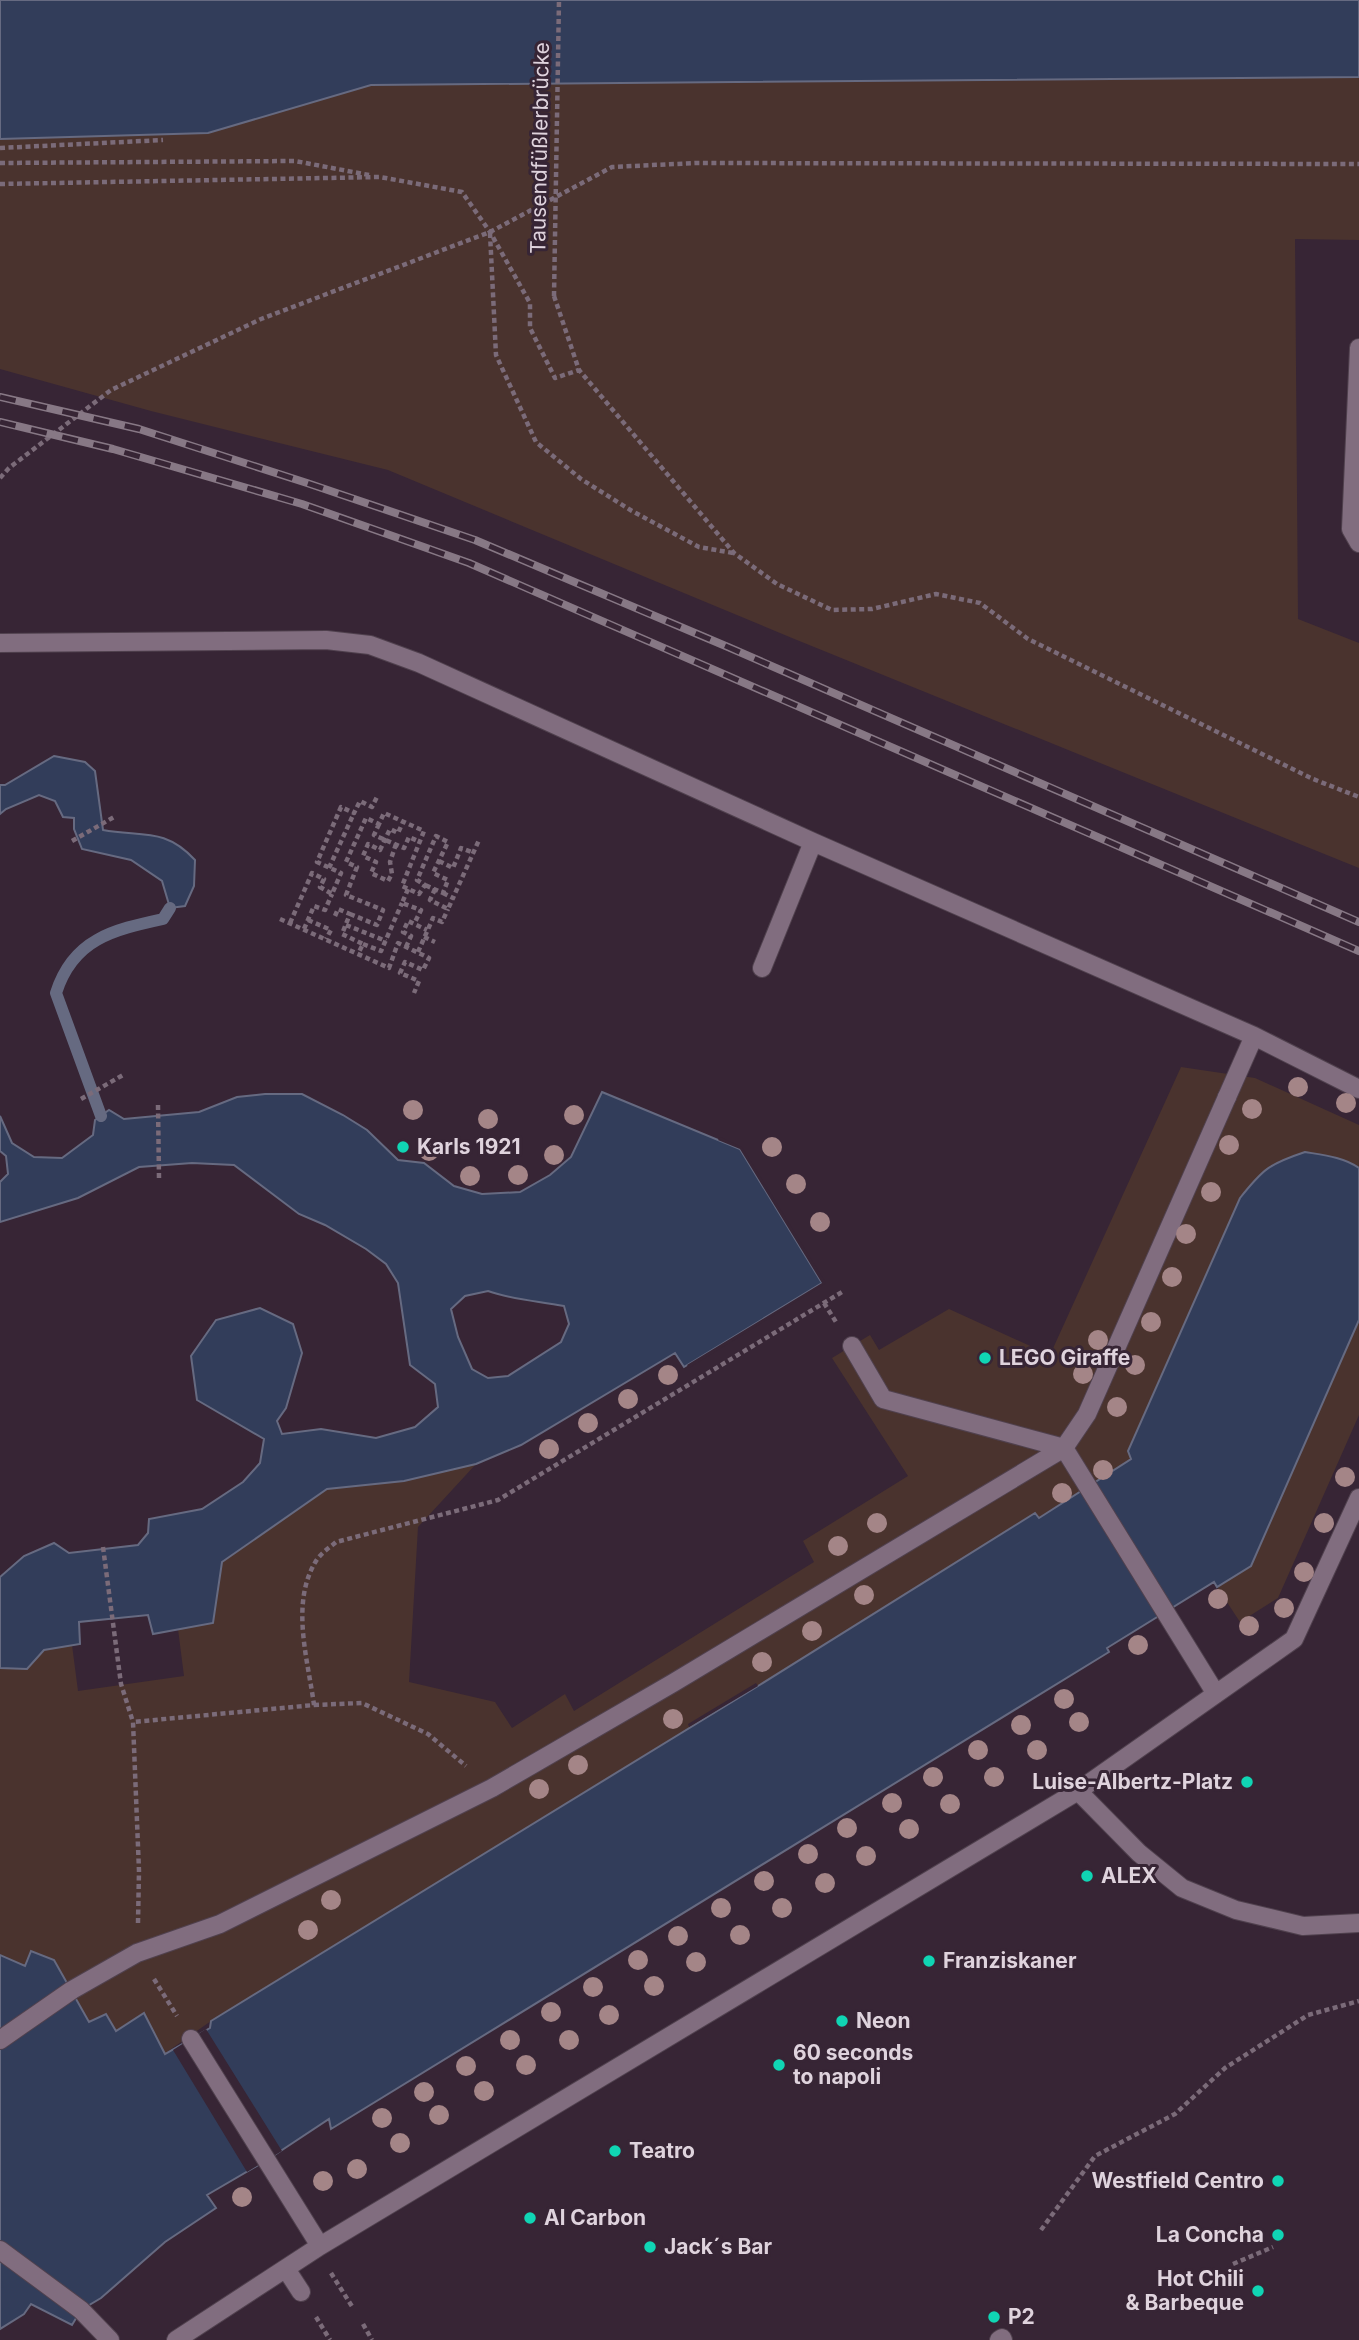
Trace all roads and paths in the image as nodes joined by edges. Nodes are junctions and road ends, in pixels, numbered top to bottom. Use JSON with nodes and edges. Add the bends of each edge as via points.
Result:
{"nodes":[{"id":1,"x":559,"y":0,"type":"edge"},
{"id":2,"x":163,"y":140,"type":"dead end"},
{"id":3,"x":0,"y":148,"type":"edge"},
{"id":4,"x":0,"y":163,"type":"edge"},
{"id":5,"x":1359,"y":164,"type":"edge"},
{"id":6,"x":380,"y":177,"type":"junction"},
{"id":7,"x":0,"y":184,"type":"edge"},
{"id":8,"x":490,"y":232,"type":"junction"},
{"id":9,"x":1359,"y":348,"type":"edge"},
{"id":10,"x":579,"y":370,"type":"junction"},
{"id":11,"x":0,"y":478,"type":"edge"},
{"id":12,"x":1359,"y":544,"type":"edge"},
{"id":13,"x":734,"y":553,"type":"junction"},
{"id":14,"x":0,"y":643,"type":"edge"},
{"id":15,"x":378,"y":795,"type":"dead end"},
{"id":16,"x":1359,"y":797,"type":"edge"},
{"id":17,"x":354,"y":813,"type":"junction"},
{"id":18,"x":114,"y":817,"type":"dead end"},
{"id":19,"x":403,"y":821,"type":"junction"},
{"id":20,"x":379,"y":824,"type":"junction"},
{"id":21,"x":385,"y":839,"type":"junction"},
{"id":22,"x":479,"y":839,"type":"dead end"},
{"id":23,"x":72,"y":841,"type":"dead end"},
{"id":24,"x":420,"y":842,"type":"junction"},
{"id":25,"x":813,"y":842,"type":"junction"},
{"id":26,"x":396,"y":844,"type":"junction"},
{"id":27,"x":474,"y":853,"type":"junction"},
{"id":28,"x":439,"y":861,"type":"junction"},
{"id":29,"x":329,"y":868,"type":"junction"},
{"id":30,"x":425,"y":885,"type":"junction"},
{"id":31,"x":408,"y":889,"type":"junction"},
{"id":32,"x":435,"y":889,"type":"junction"},
{"id":33,"x":443,"y":893,"type":"junction"},
{"id":34,"x":332,"y":894,"type":"junction"},
{"id":35,"x":453,"y":898,"type":"junction"},
{"id":36,"x":402,"y":903,"type":"junction"},
{"id":37,"x":448,"y":909,"type":"junction"},
{"id":38,"x":351,"y":914,"type":"junction"},
{"id":39,"x":335,"y":916,"type":"dead end"},
{"id":40,"x":281,"y":919,"type":"dead end"},
{"id":41,"x":308,"y":920,"type":"junction"},
{"id":42,"x":289,"y":923,"type":"junction"},
{"id":43,"x":415,"y":924,"type":"junction"},
{"id":44,"x":346,"y":925,"type":"junction"},
{"id":45,"x":304,"y":929,"type":"junction"},
{"id":46,"x":428,"y":930,"type":"junction"},
{"id":47,"x":424,"y":937,"type":"junction"},
{"id":48,"x":326,"y":939,"type":"junction"},
{"id":49,"x":386,"y":941,"type":"junction"},
{"id":50,"x":435,"y":942,"type":"dead end"},
{"id":51,"x":363,"y":944,"type":"junction"},
{"id":52,"x":406,"y":947,"type":"junction"},
{"id":53,"x":418,"y":953,"type":"junction"},
{"id":54,"x":358,"y":954,"type":"junction"},
{"id":55,"x":762,"y":968,"type":"dead end"},
{"id":56,"x":414,"y":993,"type":"dead end"},
{"id":57,"x":1254,"y":1036,"type":"junction"},
{"id":58,"x":123,"y":1075,"type":"dead end"},
{"id":59,"x":1359,"y":1089,"type":"edge"},
{"id":60,"x":81,"y":1099,"type":"dead end"},
{"id":61,"x":158,"y":1105,"type":"dead end"},
{"id":62,"x":159,"y":1178,"type":"dead end"},
{"id":63,"x":842,"y":1292,"type":"dead end"},
{"id":64,"x":852,"y":1346,"type":"dead end"},
{"id":65,"x":1064,"y":1448,"type":"junction"},
{"id":66,"x":1359,"y":1498,"type":"edge"},
{"id":67,"x":103,"y":1547,"type":"dead end"},
{"id":68,"x":1216,"y":1694,"type":"junction"},
{"id":69,"x":314,"y":1705,"type":"junction"},
{"id":70,"x":133,"y":1722,"type":"junction"},
{"id":71,"x":492,"y":1788,"type":"junction"},
{"id":72,"x":1078,"y":1791,"type":"junction"},
{"id":73,"x":1359,"y":1923,"type":"edge"},
{"id":74,"x":137,"y":1953,"type":"junction"},
{"id":75,"x":1359,"y":2001,"type":"edge"},
{"id":76,"x":191,"y":2039,"type":"joint"},
{"id":77,"x":0,"y":2040,"type":"edge"},
{"id":78,"x":1041,"y":2230,"type":"dead end"},
{"id":79,"x":320,"y":2246,"type":"junction"},
{"id":80,"x":1273,"y":2247,"type":"dead end"},
{"id":81,"x":0,"y":2250,"type":"edge"},
{"id":82,"x":1233,"y":2264,"type":"dead end"},
{"id":83,"x":286,"y":2269,"type":"junction"},
{"id":84,"x":301,"y":2292,"type":"dead end"},
{"id":85,"x":353,"y":2308,"type":"dead end"},
{"id":86,"x":363,"y":2324,"type":"dead end"},
{"id":87,"x":326,"y":2332,"type":"dead end"},
{"id":88,"x":110,"y":2340,"type":"edge"},
{"id":89,"x":176,"y":2340,"type":"edge"},
{"id":90,"x":330,"y":2340,"type":"edge"},
{"id":91,"x":372,"y":2340,"type":"edge"}],
"edges":[{"from":1,"to":10,"type":"path","name":"Tausendfüßlerbrücke","bridge":true,"via":[[554,296]]},
{"from":2,"to":3,"type":"path"},
{"from":4,"to":6,"type":"path","via":[[295,161]]},
{"from":5,"to":8,"type":"path","via":[[696,163],[612,167]]},
{"from":6,"to":7,"type":"path"},
{"from":6,"to":8,"type":"path","via":[[463,192]]},
{"from":8,"to":10,"type":"path","via":[[530,303],[530,328],[555,378]]},
{"from":8,"to":11,"type":"path","via":[[261,319],[111,390]]},
{"from":8,"to":13,"type":"path","via":[[496,355],[536,442],[581,479],[632,510],[699,547]]},
{"from":9,"to":12,"type":"street","via":[[1352,528]]},
{"from":10,"to":13,"type":"path"},
{"from":13,"to":16,"type":"path","via":[[777,584],[832,610],[872,609],[936,594],[981,603],[1028,639],[1312,779]]},
{"from":14,"to":25,"type":"street","via":[[326,640],[370,645]]},
{"from":15,"to":17,"type":"path","via":[[372,807],[360,802]]},
{"from":17,"to":29,"type":"path"},
{"from":17,"to":29,"type":"path","via":[[341,807],[317,862]]},
{"from":18,"to":23,"type":"path"},
{"from":19,"to":20,"type":"path","via":[[384,813]]},
{"from":19,"to":21,"type":"path","via":[[398,833],[390,829]]},
{"from":19,"to":24,"type":"path","via":[[424,831]]},
{"from":20,"to":21,"type":"path","via":[[374,835]]},
{"from":20,"to":38,"type":"path","via":[[366,818],[346,862],[357,867],[346,895],[383,910],[377,925]]},
{"from":21,"to":26,"type":"path"},
{"from":21,"to":26,"type":"path","via":[[380,850],[368,844],[363,856],[376,862],[371,873],[388,881]]},
{"from":22,"to":27,"type":"path"},
{"from":24,"to":26,"type":"path","via":[[409,837],[404,848]]},
{"from":24,"to":31,"type":"path","via":[[402,886]]},
{"from":25,"to":55,"type":"street"},
{"from":25,"to":57,"type":"street"},
{"from":27,"to":28,"type":"path","via":[[461,848],[453,868]]},
{"from":27,"to":35,"type":"path"},
{"from":28,"to":30,"type":"path","via":[[448,842],[436,836],[417,880]]},
{"from":28,"to":33,"type":"path","via":[[433,873],[448,880]]},
{"from":29,"to":34,"type":"path","via":[[341,873]]},
{"from":30,"to":31,"type":"path","via":[[419,894]]},
{"from":30,"to":32,"type":"path"},
{"from":31,"to":36,"type":"path"},
{"from":32,"to":33,"type":"path"},
{"from":32,"to":37,"type":"path","via":[[430,901]]},
{"from":33,"to":35,"type":"path"},
{"from":34,"to":41,"type":"path","via":[[325,910],[314,906]]},
{"from":34,"to":42,"type":"path","via":[[320,887],[324,879],[312,873]]},
{"from":35,"to":37,"type":"path"},
{"from":36,"to":43,"type":"path","via":[[421,910]]},
{"from":36,"to":49,"type":"path"},
{"from":37,"to":46,"type":"path","via":[[442,922],[433,918]]},
{"from":38,"to":39,"type":"path","via":[[338,909]]},
{"from":38,"to":44,"type":"path"},
{"from":40,"to":42,"type":"path"},
{"from":41,"to":45,"type":"path"},
{"from":41,"to":48,"type":"path","via":[[331,930]]},
{"from":42,"to":45,"type":"path"},
{"from":43,"to":46,"type":"path"},
{"from":43,"to":52,"type":"path","via":[[408,920],[403,932],[411,936]]},
{"from":44,"to":49,"type":"path"},
{"from":44,"to":51,"type":"path","via":[[342,934]]},
{"from":45,"to":48,"type":"path"},
{"from":46,"to":47,"type":"path"},
{"from":47,"to":50,"type":"path"},
{"from":47,"to":53,"type":"path"},
{"from":48,"to":54,"type":"path"},
{"from":49,"to":51,"type":"path","via":[[381,951]]},
{"from":51,"to":54,"type":"path"},
{"from":52,"to":53,"type":"path"},
{"from":52,"to":54,"type":"path","via":[[398,943],[388,968]]},
{"from":53,"to":56,"type":"path","via":[[429,958],[423,970],[405,962],[400,973],[419,981]]},
{"from":57,"to":59,"type":"street"},
{"from":57,"to":65,"type":"street","via":[[1087,1414]]},
{"from":58,"to":60,"type":"path"},
{"from":61,"to":62,"type":"path"},
{"from":63,"to":69,"type":"path","via":[[498,1500],[336,1542],[318,1558],[305,1593],[303,1624]]},
{"from":64,"to":65,"type":"street","via":[[883,1399]]},
{"from":65,"to":68,"type":"street"},
{"from":65,"to":71,"type":"street"},
{"from":66,"to":68,"type":"street","via":[[1294,1639]]},
{"from":67,"to":70,"type":"path","via":[[121,1684]]},
{"from":68,"to":72,"type":"street"},
{"from":69,"to":70,"type":"path"},
{"from":69,"to":71,"type":"path","via":[[362,1703],[428,1734]]},
{"from":70,"to":74,"type":"path"},
{"from":71,"to":74,"type":"street","via":[[220,1924]]},
{"from":72,"to":73,"type":"street","via":[[1139,1853],[1182,1888],[1236,1910],[1303,1926]]},
{"from":72,"to":79,"type":"street"},
{"from":74,"to":76,"type":"path"},
{"from":74,"to":77,"type":"street","via":[[72,1990]]},
{"from":75,"to":78,"type":"path","via":[[1308,2015],[1225,2068],[1175,2114],[1095,2156]]},
{"from":76,"to":79,"type":"street"},
{"from":79,"to":83,"type":"street"},
{"from":79,"to":85,"type":"path"},
{"from":80,"to":82,"type":"path"},
{"from":81,"to":88,"type":"street","via":[[81,2310]]},
{"from":83,"to":84,"type":"street"},
{"from":83,"to":89,"type":"street"},
{"from":86,"to":91,"type":"path"},
{"from":87,"to":90,"type":"path"}]}
